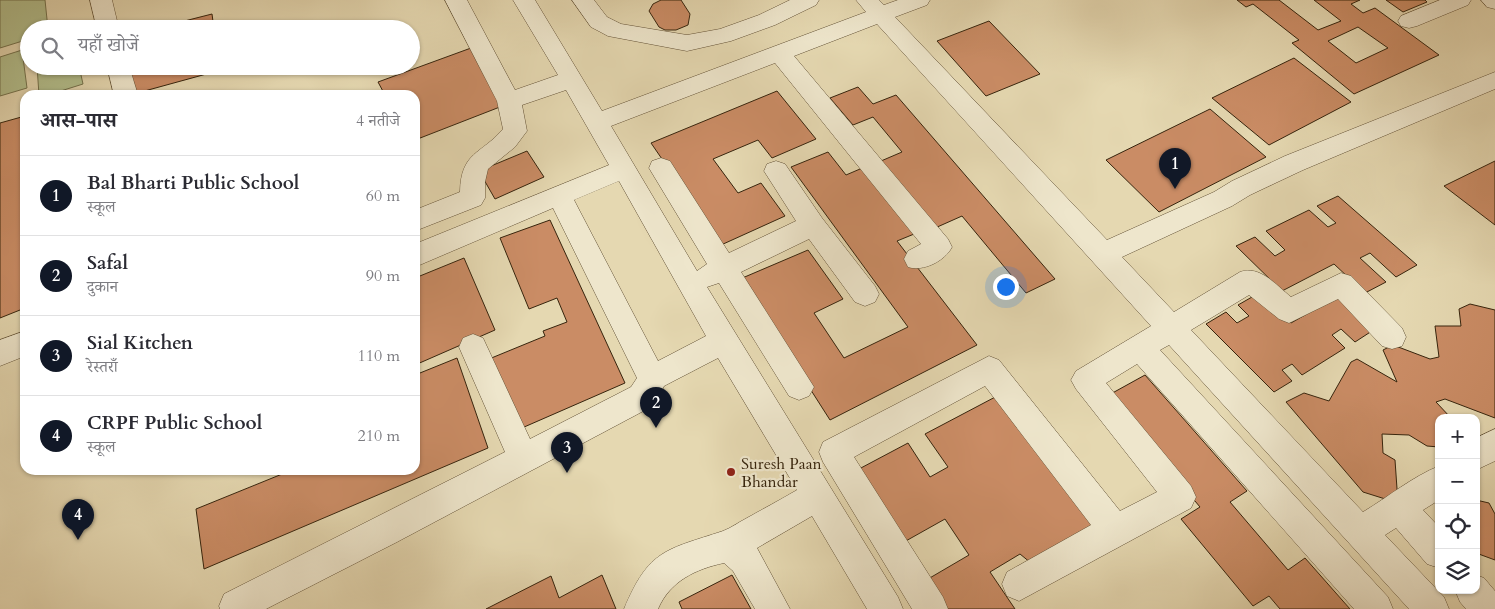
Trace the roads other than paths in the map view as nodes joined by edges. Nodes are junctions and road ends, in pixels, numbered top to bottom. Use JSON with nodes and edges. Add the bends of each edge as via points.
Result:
{"nodes":[{"id":1,"x":101,"y":0,"type":"edge"},
{"id":2,"x":456,"y":0,"type":"edge"},
{"id":3,"x":524,"y":0,"type":"edge"},
{"id":4,"x":583,"y":0,"type":"edge"},
{"id":5,"x":808,"y":0,"type":"edge"},
{"id":6,"x":919,"y":0,"type":"edge"},
{"id":7,"x":1460,"y":0,"type":"edge"},
{"id":8,"x":874,"y":7,"type":"edge"},
{"id":9,"x":106,"y":20,"type":"edge"},
{"id":10,"x":1409,"y":21,"type":"dead end"},
{"id":11,"x":779,"y":53,"type":"junction"},
{"id":12,"x":120,"y":75,"type":"edge"},
{"id":13,"x":572,"y":79,"type":"junction"},
{"id":14,"x":1495,"y":80,"type":"edge"},
{"id":15,"x":125,"y":90,"type":"edge"},
{"id":16,"x":509,"y":102,"type":"junction"},
{"id":17,"x":597,"y":122,"type":"junction"},
{"id":18,"x":661,"y":168,"type":"dead end"},
{"id":19,"x":624,"y":169,"type":"junction"},
{"id":20,"x":776,"y":171,"type":"dead end"},
{"id":21,"x":559,"y":195,"type":"junction"},
{"id":22,"x":420,"y":219,"type":"edge"},
{"id":23,"x":813,"y":225,"type":"junction"},
{"id":24,"x":420,"y":254,"type":"edge"},
{"id":25,"x":1103,"y":254,"type":"junction"},
{"id":26,"x":916,"y":259,"type":"dead end"},
{"id":27,"x":725,"y":268,"type":"junction"},
{"id":28,"x":692,"y":285,"type":"junction"},
{"id":29,"x":864,"y":294,"type":"dead end"},
{"id":30,"x":1171,"y":327,"type":"junction"},
{"id":31,"x":1392,"y":337,"type":"dead end"},
{"id":32,"x":724,"y":341,"type":"junction"},
{"id":33,"x":20,"y":345,"type":"edge"},
{"id":34,"x":473,"y":347,"type":"dead end"},
{"id":35,"x":1140,"y":348,"type":"junction"},
{"id":36,"x":0,"y":353,"type":"edge"},
{"id":37,"x":652,"y":378,"type":"junction"},
{"id":38,"x":799,"y":387,"type":"dead end"},
{"id":39,"x":1495,"y":443,"type":"edge"},
{"id":40,"x":1480,"y":453,"type":"edge"},
{"id":41,"x":524,"y":459,"type":"junction"},
{"id":42,"x":1435,"y":484,"type":"edge"},
{"id":43,"x":817,"y":496,"type":"junction"},
{"id":44,"x":1400,"y":508,"type":"junction"},
{"id":45,"x":1115,"y":530,"type":"junction"},
{"id":46,"x":1360,"y":531,"type":"junction"},
{"id":47,"x":729,"y":546,"type":"junction"},
{"id":48,"x":1436,"y":549,"type":"edge"},
{"id":49,"x":1019,"y":584,"type":"dead end"},
{"id":50,"x":1475,"y":594,"type":"edge"},
{"id":51,"x":236,"y":606,"type":"dead end"},
{"id":52,"x":641,"y":609,"type":"edge"},
{"id":53,"x":774,"y":609,"type":"edge"},
{"id":54,"x":886,"y":609,"type":"edge"},
{"id":55,"x":931,"y":609,"type":"edge"},
{"id":56,"x":1376,"y":609,"type":"edge"},
{"id":57,"x":1432,"y":609,"type":"edge"},
{"id":58,"x":1488,"y":609,"type":"edge"}],
"edges":[{"from":1,"to":9,"type":"street"},
{"from":2,"to":16,"type":"street"},
{"from":3,"to":13,"type":"street"},
{"from":4,"to":5,"type":"street","via":[[599,22],[616,31],[687,43],[723,36]]},
{"from":6,"to":8,"type":"street"},
{"from":7,"to":10,"type":"street"},
{"from":8,"to":11,"type":"street"},
{"from":8,"to":25,"type":"street"},
{"from":11,"to":17,"type":"street"},
{"from":11,"to":26,"type":"street","via":[[938,247]]},
{"from":12,"to":15,"type":"street"},
{"from":13,"to":16,"type":"street"},
{"from":13,"to":17,"type":"street"},
{"from":14,"to":25,"type":"street","via":[[1294,163]]},
{"from":16,"to":22,"type":"street","via":[[515,131],[507,142],[488,154],[476,167],[471,179],[472,198]]},
{"from":17,"to":19,"type":"street"},
{"from":18,"to":27,"type":"street"},
{"from":19,"to":21,"type":"street"},
{"from":19,"to":28,"type":"street"},
{"from":20,"to":23,"type":"street"},
{"from":21,"to":24,"type":"street"},
{"from":21,"to":37,"type":"street"},
{"from":23,"to":27,"type":"street"},
{"from":23,"to":29,"type":"street"},
{"from":25,"to":30,"type":"street"},
{"from":27,"to":28,"type":"street"},
{"from":27,"to":38,"type":"street"},
{"from":28,"to":32,"type":"street"},
{"from":30,"to":31,"type":"street","via":[[1250,280],[1289,310],[1342,284]]},
{"from":30,"to":35,"type":"street"},
{"from":30,"to":46,"type":"street"},
{"from":32,"to":37,"type":"street"},
{"from":32,"to":43,"type":"street"},
{"from":33,"to":36,"type":"street"},
{"from":34,"to":41,"type":"street"},
{"from":35,"to":45,"type":"street","via":[[1086,380],[1180,497]]},
{"from":35,"to":56,"type":"street"},
{"from":37,"to":41,"type":"street","via":[[641,397]]},
{"from":39,"to":40,"type":"street"},
{"from":41,"to":51,"type":"street"},
{"from":42,"to":44,"type":"street"},
{"from":43,"to":47,"type":"street"},
{"from":43,"to":54,"type":"street"},
{"from":44,"to":46,"type":"street"},
{"from":44,"to":48,"type":"street"},
{"from":45,"to":49,"type":"street"},
{"from":45,"to":55,"type":"street","via":[[989,369],[834,452]]},
{"from":46,"to":57,"type":"street"},
{"from":47,"to":52,"type":"street","via":[[708,550],[676,564],[657,578]]},
{"from":47,"to":53,"type":"street","via":[[744,559]]},
{"from":50,"to":58,"type":"street"}]}
